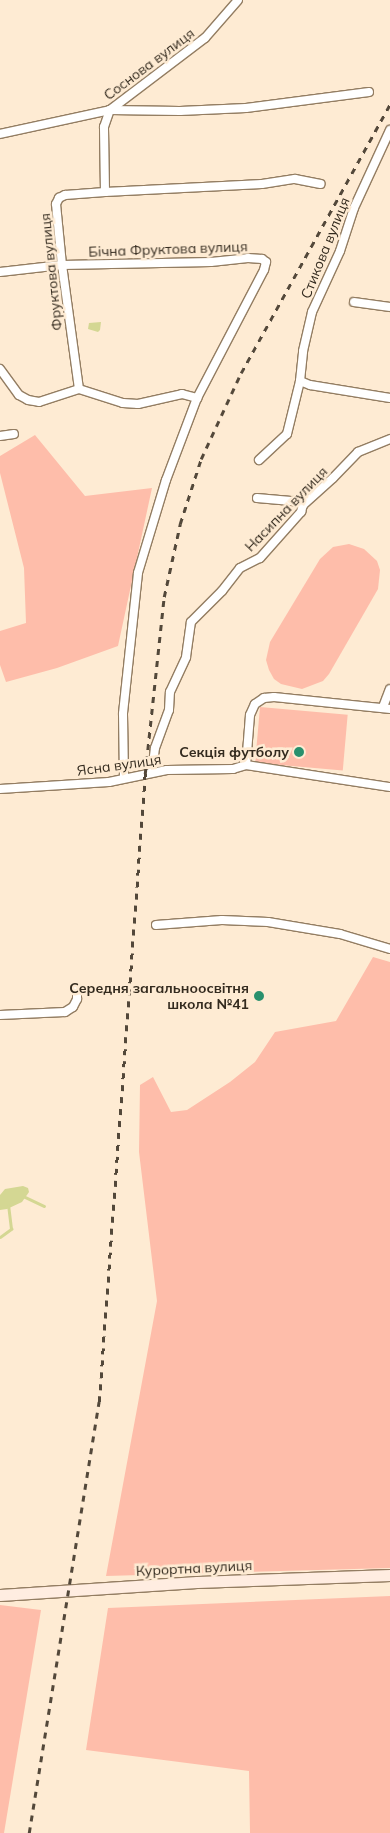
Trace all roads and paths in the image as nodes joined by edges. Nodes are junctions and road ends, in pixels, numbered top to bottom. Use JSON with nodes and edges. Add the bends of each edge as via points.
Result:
{"nodes":[{"id":1,"x":238,"y":0,"type":"edge"},
{"id":2,"x":369,"y":92,"type":"dead end"},
{"id":3,"x":110,"y":110,"type":"junction"},
{"id":4,"x":390,"y":130,"type":"edge"},
{"id":5,"x":0,"y":134,"type":"edge"},
{"id":6,"x":321,"y":184,"type":"dead end"},
{"id":7,"x":105,"y":192,"type":"junction"},
{"id":8,"x":62,"y":265,"type":"junction"},
{"id":9,"x":0,"y":272,"type":"edge"},
{"id":10,"x":354,"y":302,"type":"dead end"},
{"id":11,"x":390,"y":307,"type":"edge"},
{"id":12,"x":0,"y":369,"type":"edge"},
{"id":13,"x":300,"y":382,"type":"junction"},
{"id":14,"x":79,"y":389,"type":"junction"},
{"id":15,"x":197,"y":398,"type":"junction"},
{"id":16,"x":390,"y":398,"type":"edge"},
{"id":17,"x":14,"y":434,"type":"dead end"},
{"id":18,"x":0,"y":436,"type":"edge"},
{"id":19,"x":390,"y":439,"type":"edge"},
{"id":20,"x":259,"y":460,"type":"dead end"},
{"id":21,"x":257,"y":498,"type":"dead end"},
{"id":22,"x":303,"y":505,"type":"junction"},
{"id":23,"x":390,"y":689,"type":"edge"},
{"id":24,"x":386,"y":708,"type":"edge"},
{"id":25,"x":246,"y":765,"type":"junction"},
{"id":26,"x":152,"y":772,"type":"junction"},
{"id":27,"x":124,"y":778,"type":"junction"},
{"id":28,"x":390,"y":787,"type":"edge"},
{"id":29,"x":0,"y":789,"type":"edge"},
{"id":30,"x":156,"y":925,"type":"dead end"},
{"id":31,"x":390,"y":949,"type":"edge"},
{"id":32,"x":77,"y":988,"type":"dead end"},
{"id":33,"x":0,"y":1015,"type":"edge"},
{"id":34,"x":390,"y":1575,"type":"edge"},
{"id":35,"x":0,"y":1595,"type":"edge"}],
"edges":[{"from":1,"to":3,"type":"street","name":"Соснова вулиця","via":[[205,38]]},
{"from":2,"to":3,"type":"street","via":[[246,108]]},
{"from":3,"to":5,"type":"street","name":"Соснова вулиця"},
{"from":3,"to":7,"type":"street","via":[[104,127]]},
{"from":4,"to":13,"type":"street","name":"Стикова вулиця","via":[[312,312]]},
{"from":6,"to":7,"type":"street","name":"Фруктова вулиця","via":[[295,179],[262,184]]},
{"from":7,"to":8,"type":"street","name":"Фруктова вулиця","via":[[59,198],[56,216]]},
{"from":8,"to":9,"type":"street","name":"Бічна Фруктова вулиця"},
{"from":8,"to":14,"type":"street","name":"Фруктова вулиця"},
{"from":8,"to":15,"type":"street","name":"Бічна Фруктова вулиця","via":[[211,262],[248,258],[266,262]]},
{"from":10,"to":11,"type":"street"},
{"from":12,"to":14,"type":"street","via":[[19,395],[28,400],[39,402]]},
{"from":13,"to":16,"type":"street"},
{"from":13,"to":20,"type":"street","name":"Стикова вулиця","via":[[287,434]]},
{"from":14,"to":15,"type":"street","via":[[123,403],[138,404],[182,394]]},
{"from":15,"to":27,"type":"street","via":[[166,480],[138,573],[123,714]]},
{"from":17,"to":18,"type":"street"},
{"from":19,"to":22,"type":"street","name":"Насипна вулиця","via":[[358,452]]},
{"from":21,"to":22,"type":"street","via":[[294,501]]},
{"from":22,"to":26,"type":"street","name":"Насипна вулиця","via":[[301,512],[260,558],[240,568],[191,622],[186,657],[170,692],[169,710],[155,748]]},
{"from":23,"to":24,"type":"street"},
{"from":24,"to":25,"type":"street","via":[[264,698],[255,704],[250,715]]},
{"from":25,"to":26,"type":"street","name":"Ясна вулиця","via":[[233,769]]},
{"from":25,"to":28,"type":"street","name":"Ясна вулиця"},
{"from":26,"to":27,"type":"street","name":"Ясна вулиця"},
{"from":27,"to":29,"type":"street","name":"Ясна вулиця","via":[[109,782]]},
{"from":30,"to":31,"type":"street","via":[[222,920],[261,922],[340,934]]},
{"from":32,"to":33,"type":"street","via":[[73,1007],[64,1012]]},
{"from":34,"to":35,"type":"main road","name":"Курортна вулиця","via":[[197,1582]]}]}
